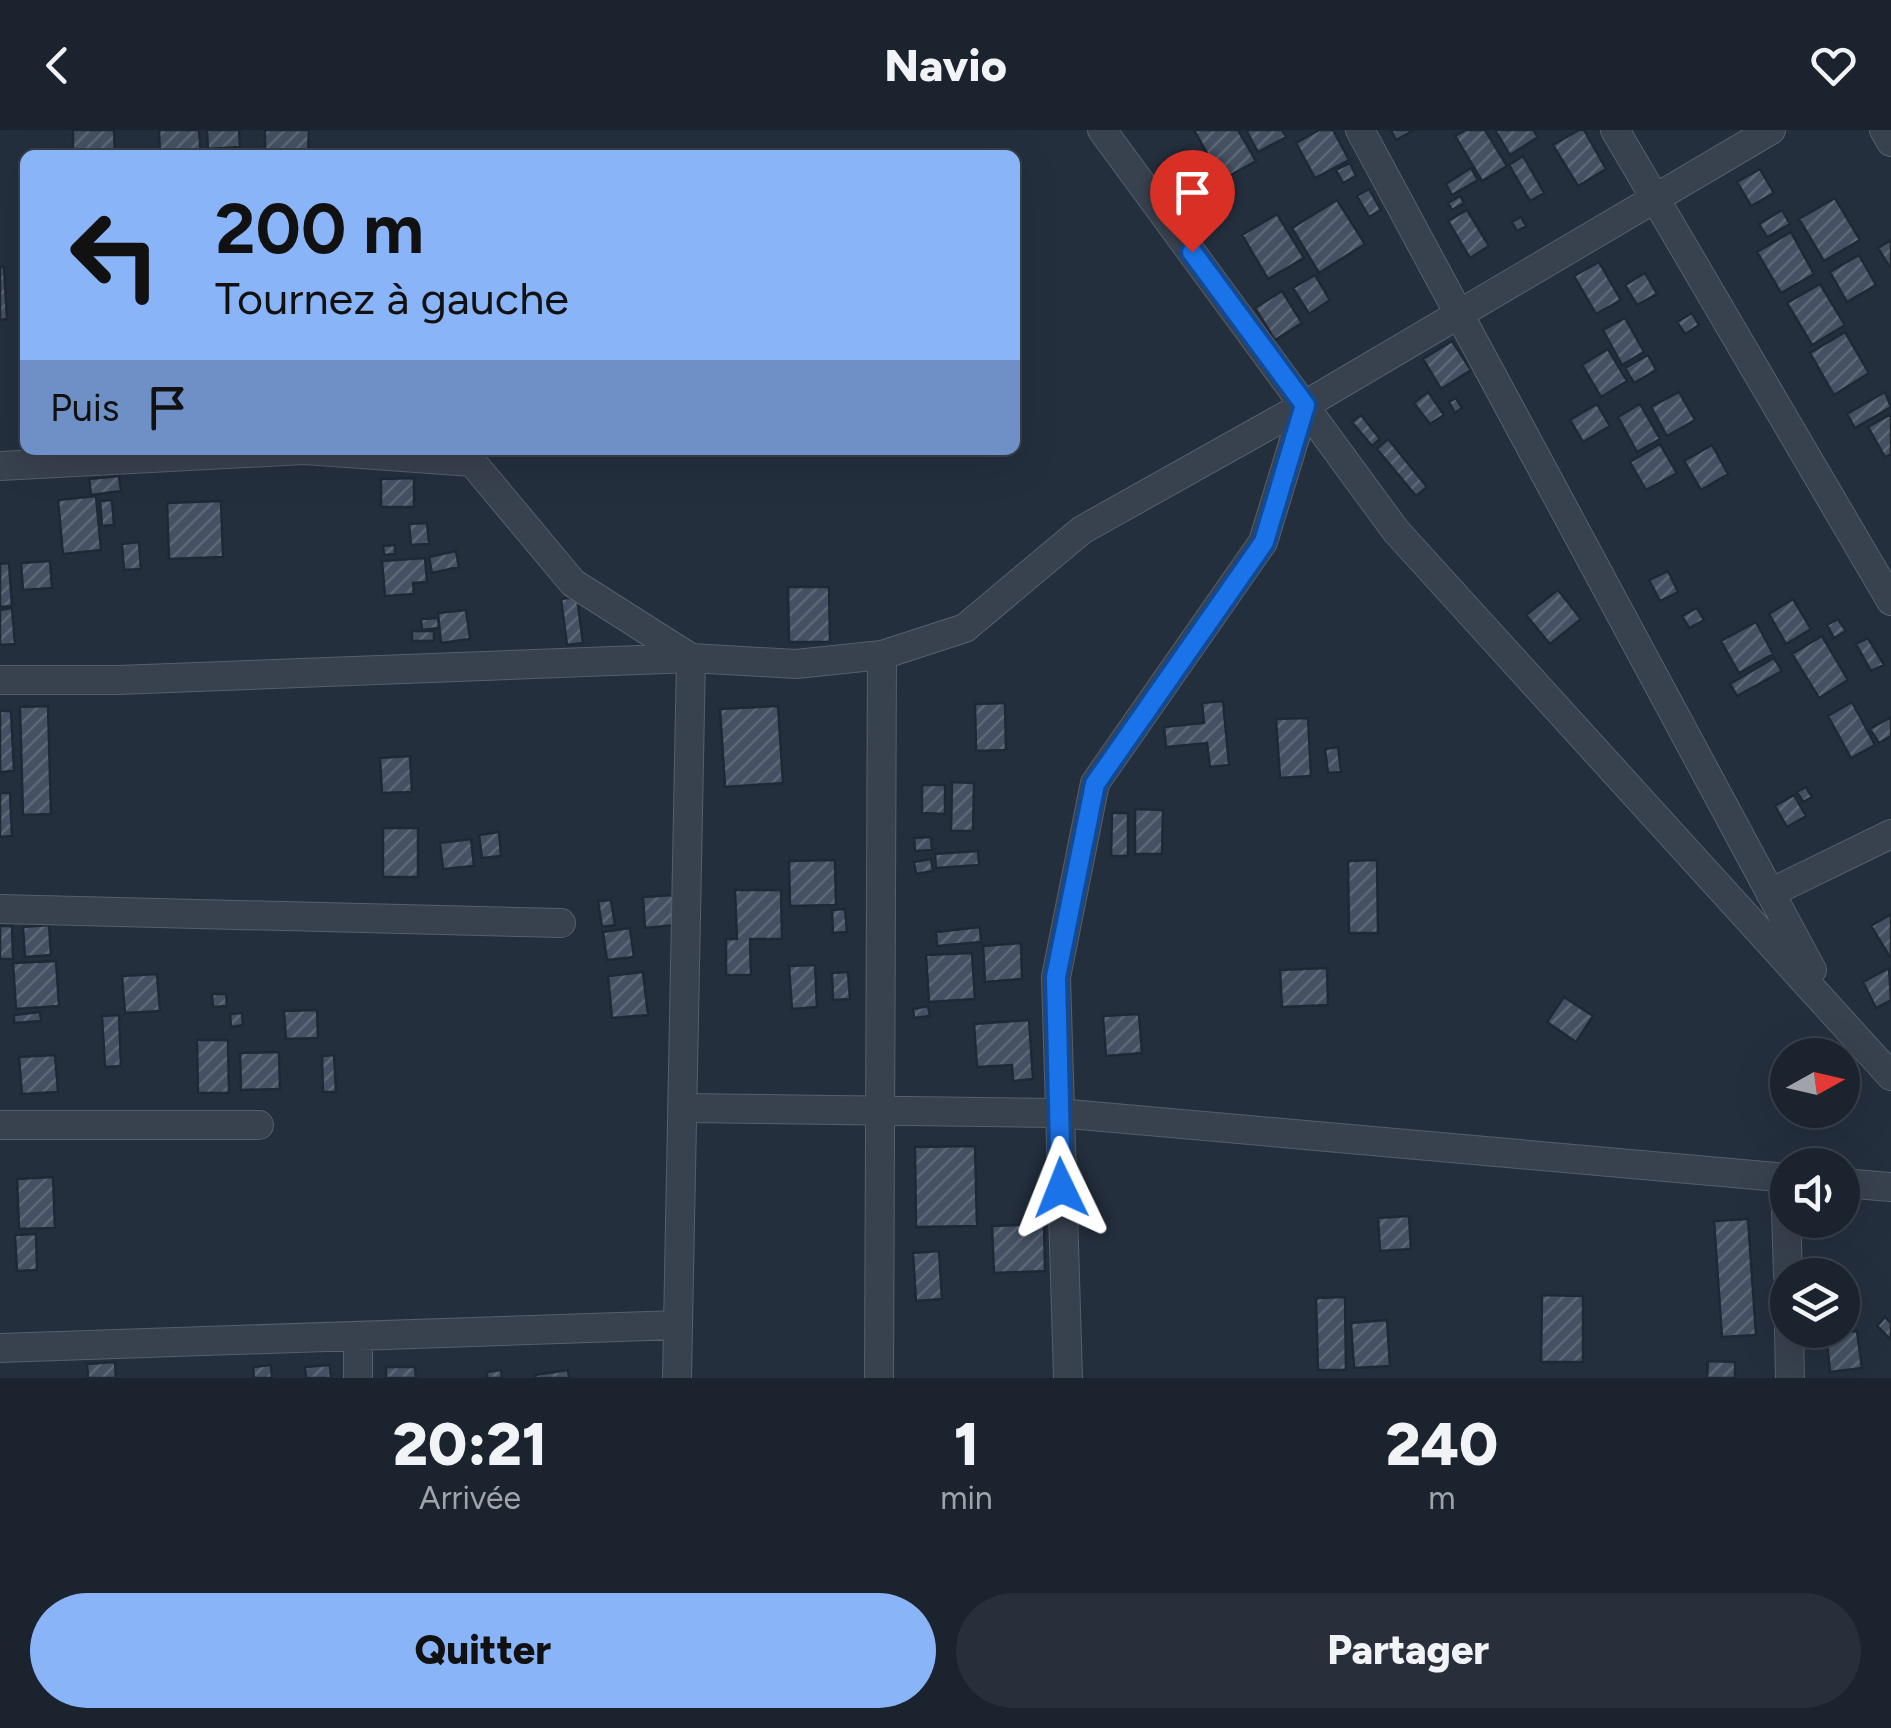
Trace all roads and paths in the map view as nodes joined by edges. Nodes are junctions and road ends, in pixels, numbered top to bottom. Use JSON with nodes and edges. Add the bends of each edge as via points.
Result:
{"nodes":[{"id":1,"x":1102,"y":130,"type":"edge"},
{"id":2,"x":1360,"y":130,"type":"edge"},
{"id":3,"x":1615,"y":130,"type":"edge"},
{"id":4,"x":1772,"y":130,"type":"edge"},
{"id":5,"x":1884,"y":130,"type":"edge"},
{"id":6,"x":1891,"y":142,"type":"edge"},
{"id":7,"x":1655,"y":199,"type":"junction"},
{"id":8,"x":1459,"y":314,"type":"junction"},
{"id":9,"x":1305,"y":405,"type":"junction"},
{"id":10,"x":210,"y":455,"type":"edge"},
{"id":11,"x":375,"y":455,"type":"edge"},
{"id":12,"x":0,"y":466,"type":"edge"},
{"id":13,"x":1891,"y":600,"type":"edge"},
{"id":14,"x":882,"y":655,"type":"junction"},
{"id":15,"x":691,"y":658,"type":"junction"},
{"id":16,"x":0,"y":680,"type":"edge"},
{"id":17,"x":1891,"y":834,"type":"edge"},
{"id":18,"x":1770,"y":893,"type":"junction"},
{"id":19,"x":0,"y":909,"type":"edge"},
{"id":20,"x":561,"y":923,"type":"dead end"},
{"id":21,"x":1832,"y":1006,"type":"junction"},
{"id":22,"x":1891,"y":1076,"type":"edge"},
{"id":23,"x":682,"y":1108,"type":"junction"},
{"id":24,"x":880,"y":1111,"type":"junction"},
{"id":25,"x":1058,"y":1112,"type":"junction"},
{"id":26,"x":0,"y":1125,"type":"edge"},
{"id":27,"x":259,"y":1125,"type":"dead end"},
{"id":28,"x":1770,"y":1177,"type":"edge"},
{"id":29,"x":1860,"y":1184,"type":"edge"},
{"id":30,"x":1891,"y":1187,"type":"edge"},
{"id":31,"x":678,"y":1325,"type":"junction"},
{"id":32,"x":358,"y":1336,"type":"junction"},
{"id":33,"x":0,"y":1348,"type":"edge"},
{"id":34,"x":1789,"y":1348,"type":"edge"},
{"id":35,"x":358,"y":1378,"type":"edge"},
{"id":36,"x":677,"y":1378,"type":"edge"},
{"id":37,"x":878,"y":1378,"type":"edge"},
{"id":38,"x":1068,"y":1378,"type":"edge"},
{"id":39,"x":1790,"y":1378,"type":"edge"}],
"edges":[{"from":1,"to":9,"type":"street"},
{"from":2,"to":8,"type":"street"},
{"from":3,"to":7,"type":"street"},
{"from":4,"to":7,"type":"street"},
{"from":5,"to":6,"type":"street"},
{"from":7,"to":8,"type":"street"},
{"from":7,"to":13,"type":"street"},
{"from":8,"to":9,"type":"street"},
{"from":8,"to":18,"type":"street"},
{"from":9,"to":14,"type":"street","via":[[1082,530],[965,628]]},
{"from":9,"to":21,"type":"street","via":[[1396,531]]},
{"from":9,"to":25,"type":"street","via":[[1264,542],[1095,784],[1056,977]]},
{"from":10,"to":12,"type":"street"},
{"from":11,"to":15,"type":"street","via":[[472,462],[573,583]]},
{"from":14,"to":15,"type":"street","via":[[796,664]]},
{"from":14,"to":24,"type":"street"},
{"from":15,"to":16,"type":"street"},
{"from":15,"to":23,"type":"street"},
{"from":17,"to":18,"type":"street"},
{"from":18,"to":21,"type":"street"},
{"from":19,"to":20,"type":"street"},
{"from":21,"to":22,"type":"street"},
{"from":23,"to":24,"type":"street"},
{"from":23,"to":31,"type":"street"},
{"from":24,"to":25,"type":"street"},
{"from":24,"to":37,"type":"street"},
{"from":25,"to":28,"type":"street"},
{"from":25,"to":38,"type":"street"},
{"from":26,"to":27,"type":"street"},
{"from":29,"to":30,"type":"street"},
{"from":31,"to":32,"type":"street"},
{"from":31,"to":36,"type":"street"},
{"from":32,"to":33,"type":"street"},
{"from":32,"to":35,"type":"street"},
{"from":34,"to":39,"type":"street"}]}
